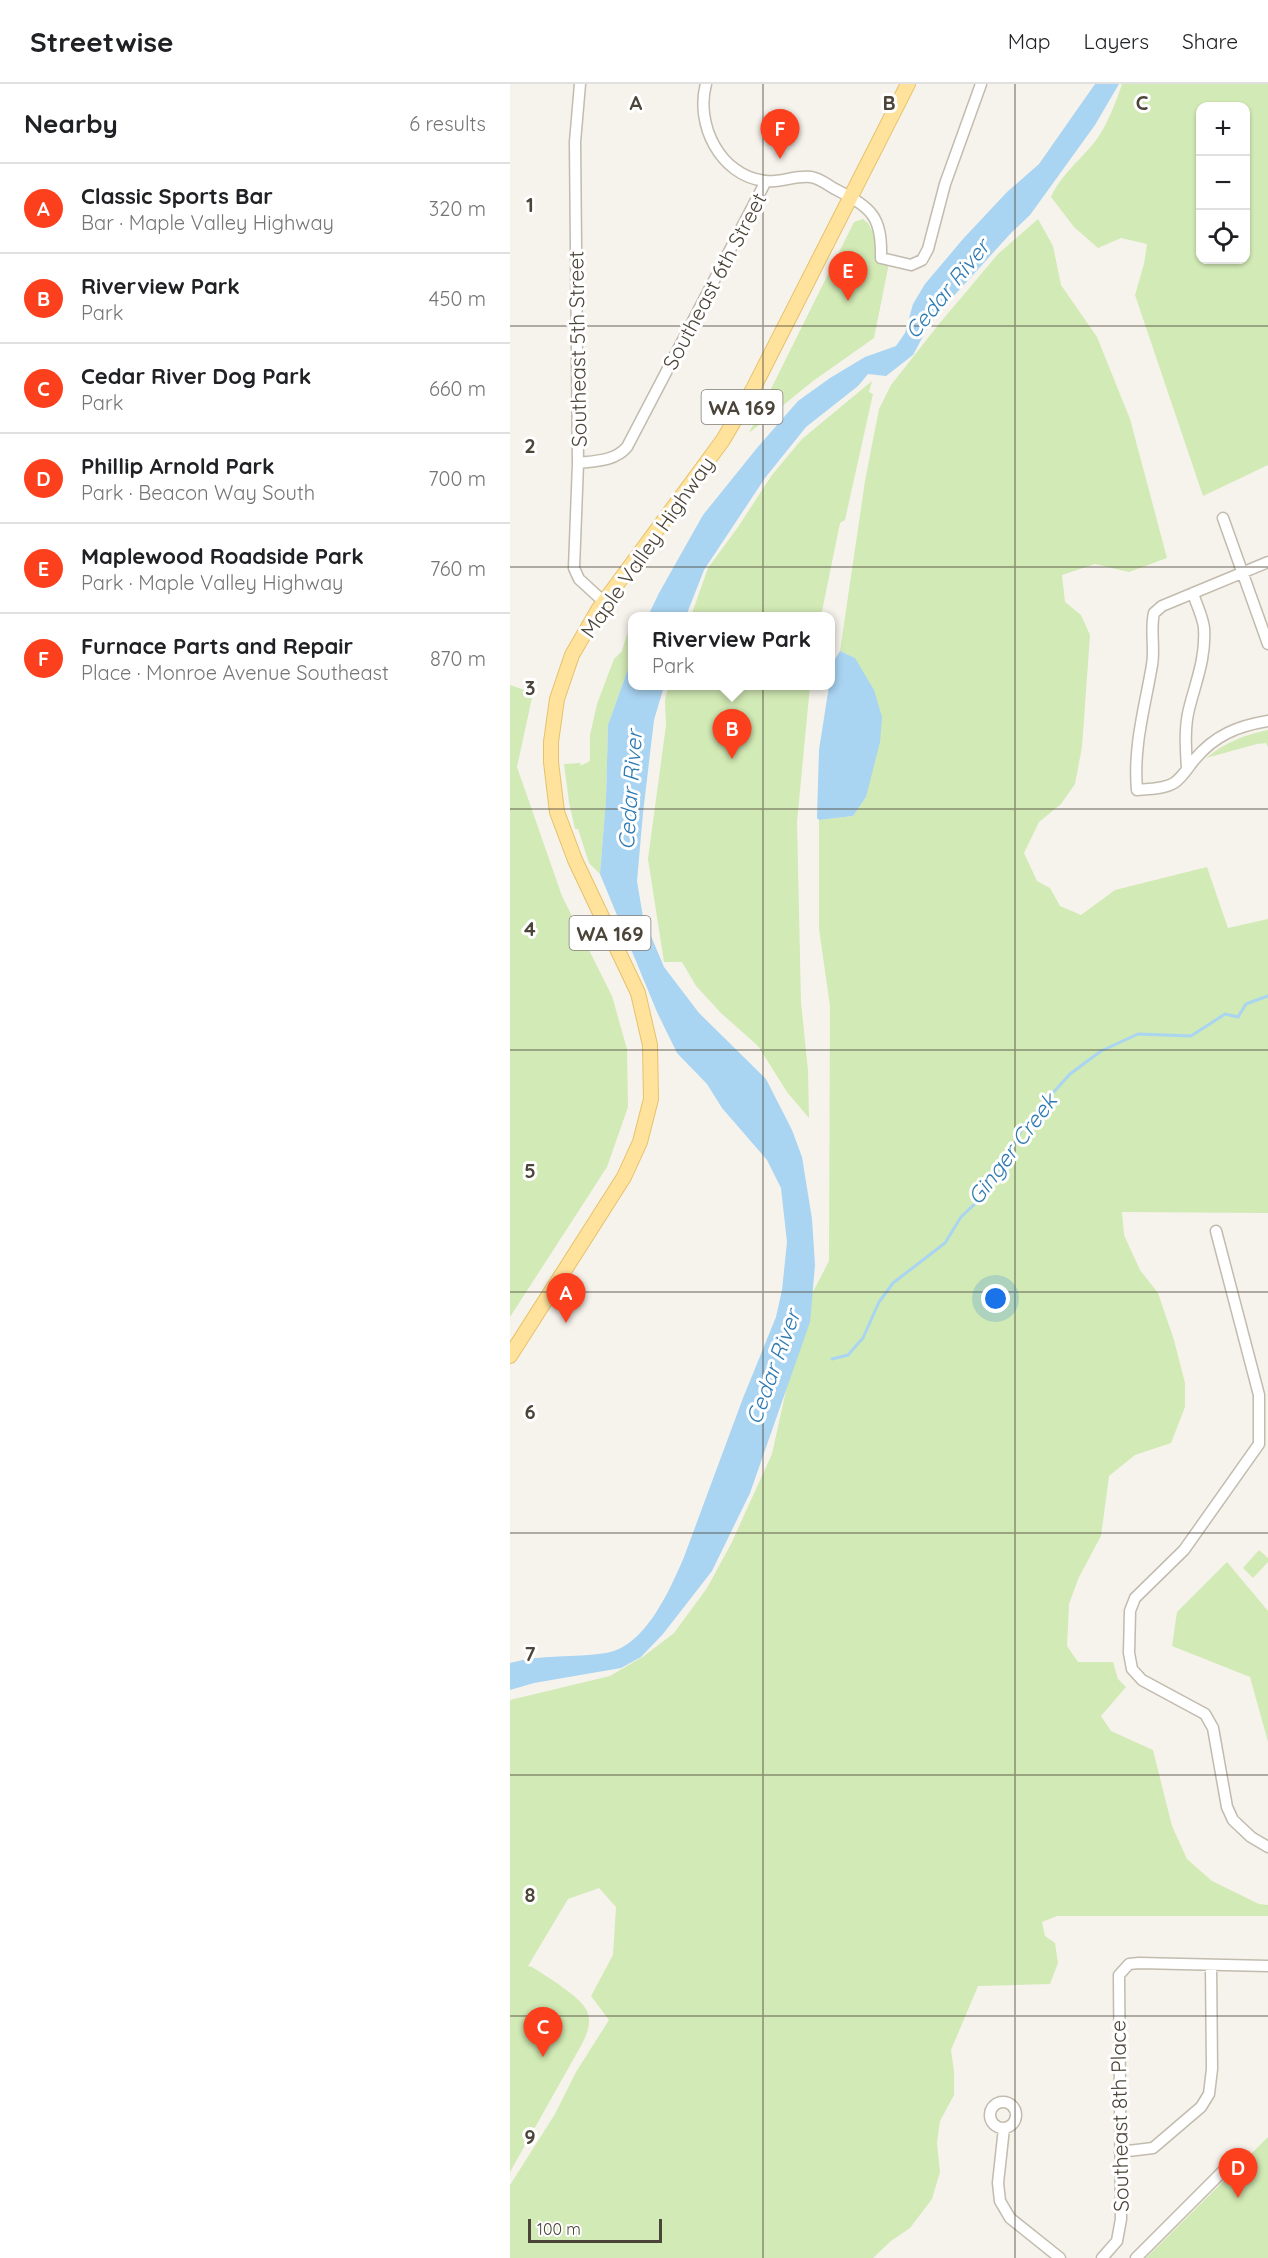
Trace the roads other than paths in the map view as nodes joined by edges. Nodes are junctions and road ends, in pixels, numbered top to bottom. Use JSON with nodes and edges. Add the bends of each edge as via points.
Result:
{"nodes":[{"id":1,"x":580,"y":84,"type":"edge"},
{"id":2,"x":706,"y":84,"type":"edge"},
{"id":3,"x":908,"y":84,"type":"edge"},
{"id":4,"x":981,"y":84,"type":"edge"},
{"id":5,"x":766,"y":181,"type":"junction"},
{"id":6,"x":850,"y":196,"type":"junction"},
{"id":7,"x":578,"y":463,"type":"junction"},
{"id":8,"x":1223,"y":518,"type":"dead end"},
{"id":9,"x":1268,"y":562,"type":"edge"},
{"id":10,"x":1242,"y":573,"type":"junction"},
{"id":11,"x":1193,"y":593,"type":"junction"},
{"id":12,"x":604,"y":602,"type":"junction"},
{"id":13,"x":1268,"y":644,"type":"edge"},
{"id":14,"x":1268,"y":721,"type":"edge"},
{"id":15,"x":1187,"y":769,"type":"junction"},
{"id":16,"x":1216,"y":1231,"type":"dead end"},
{"id":17,"x":510,"y":1356,"type":"edge"},
{"id":18,"x":1263,"y":1445,"type":"edge"},
{"id":19,"x":1268,"y":1847,"type":"edge"},
{"id":20,"x":1211,"y":1965,"type":"junction"},
{"id":21,"x":1268,"y":1966,"type":"edge"},
{"id":22,"x":1004,"y":2128,"type":"dead end"},
{"id":23,"x":1120,"y":2152,"type":"junction"},
{"id":24,"x":1238,"y":2156,"type":"dead end"},
{"id":25,"x":1060,"y":2258,"type":"edge"},
{"id":26,"x":1102,"y":2258,"type":"edge"},
{"id":27,"x":1136,"y":2258,"type":"edge"}],
"edges":[{"from":1,"to":7,"type":"street","name":"Southeast 5th Street","via":[[574,142]]},
{"from":2,"to":5,"type":"street","name":"Southeast 6th Street","via":[[702,113],[715,147],[736,170]]},
{"from":3,"to":6,"type":"main road","name":"Maple Valley Highway","number":"WA 169"},
{"from":4,"to":6,"type":"street","via":[[922,260],[911,265],[881,258],[879,225],[868,208]]},
{"from":5,"to":6,"type":"street","via":[[813,177]]},
{"from":5,"to":7,"type":"street","name":"Southeast 6th Street","via":[[627,447],[611,459]]},
{"from":6,"to":12,"type":"main road","name":"Maple Valley Highway","number":"WA 169","via":[[723,440]]},
{"from":7,"to":12,"type":"street","name":"Southeast 5th Street","via":[[574,568],[579,579]]},
{"from":8,"to":10,"type":"street"},
{"from":9,"to":10,"type":"street"},
{"from":10,"to":11,"type":"street"},
{"from":10,"to":13,"type":"street"},
{"from":11,"to":15,"type":"street","via":[[1204,626],[1199,678],[1188,711]]},
{"from":11,"to":15,"type":"street","via":[[1162,606],[1153,617],[1152,662],[1135,768],[1137,790],[1172,785]]},
{"from":12,"to":17,"type":"main road","name":"Maple Valley Highway","number":"WA 169","via":[[572,655],[557,699],[551,742],[552,785],[564,835],[638,993],[650,1045],[651,1099],[624,1177]]},
{"from":14,"to":15,"type":"street","via":[[1246,725],[1217,738]]},
{"from":16,"to":18,"type":"street","via":[[1258,1395]]},
{"from":18,"to":19,"type":"street","via":[[1184,1550],[1135,1598],[1130,1611],[1129,1653],[1132,1669],[1142,1680],[1205,1714],[1213,1728],[1227,1807],[1233,1820]]},
{"from":20,"to":21,"type":"street"},
{"from":20,"to":23,"type":"street","via":[[1209,2094],[1201,2107],[1153,2148]]},
{"from":20,"to":23,"type":"street","name":"Southeast 8th Place","via":[[1138,1963],[1129,1964],[1119,1975]]},
{"from":22,"to":25,"type":"street","via":[[1000,2201],[1010,2217]]},
{"from":23,"to":26,"type":"street","name":"Southeast 8th Place","via":[[1120,2230],[1117,2241]]},
{"from":24,"to":27,"type":"street"}]}
